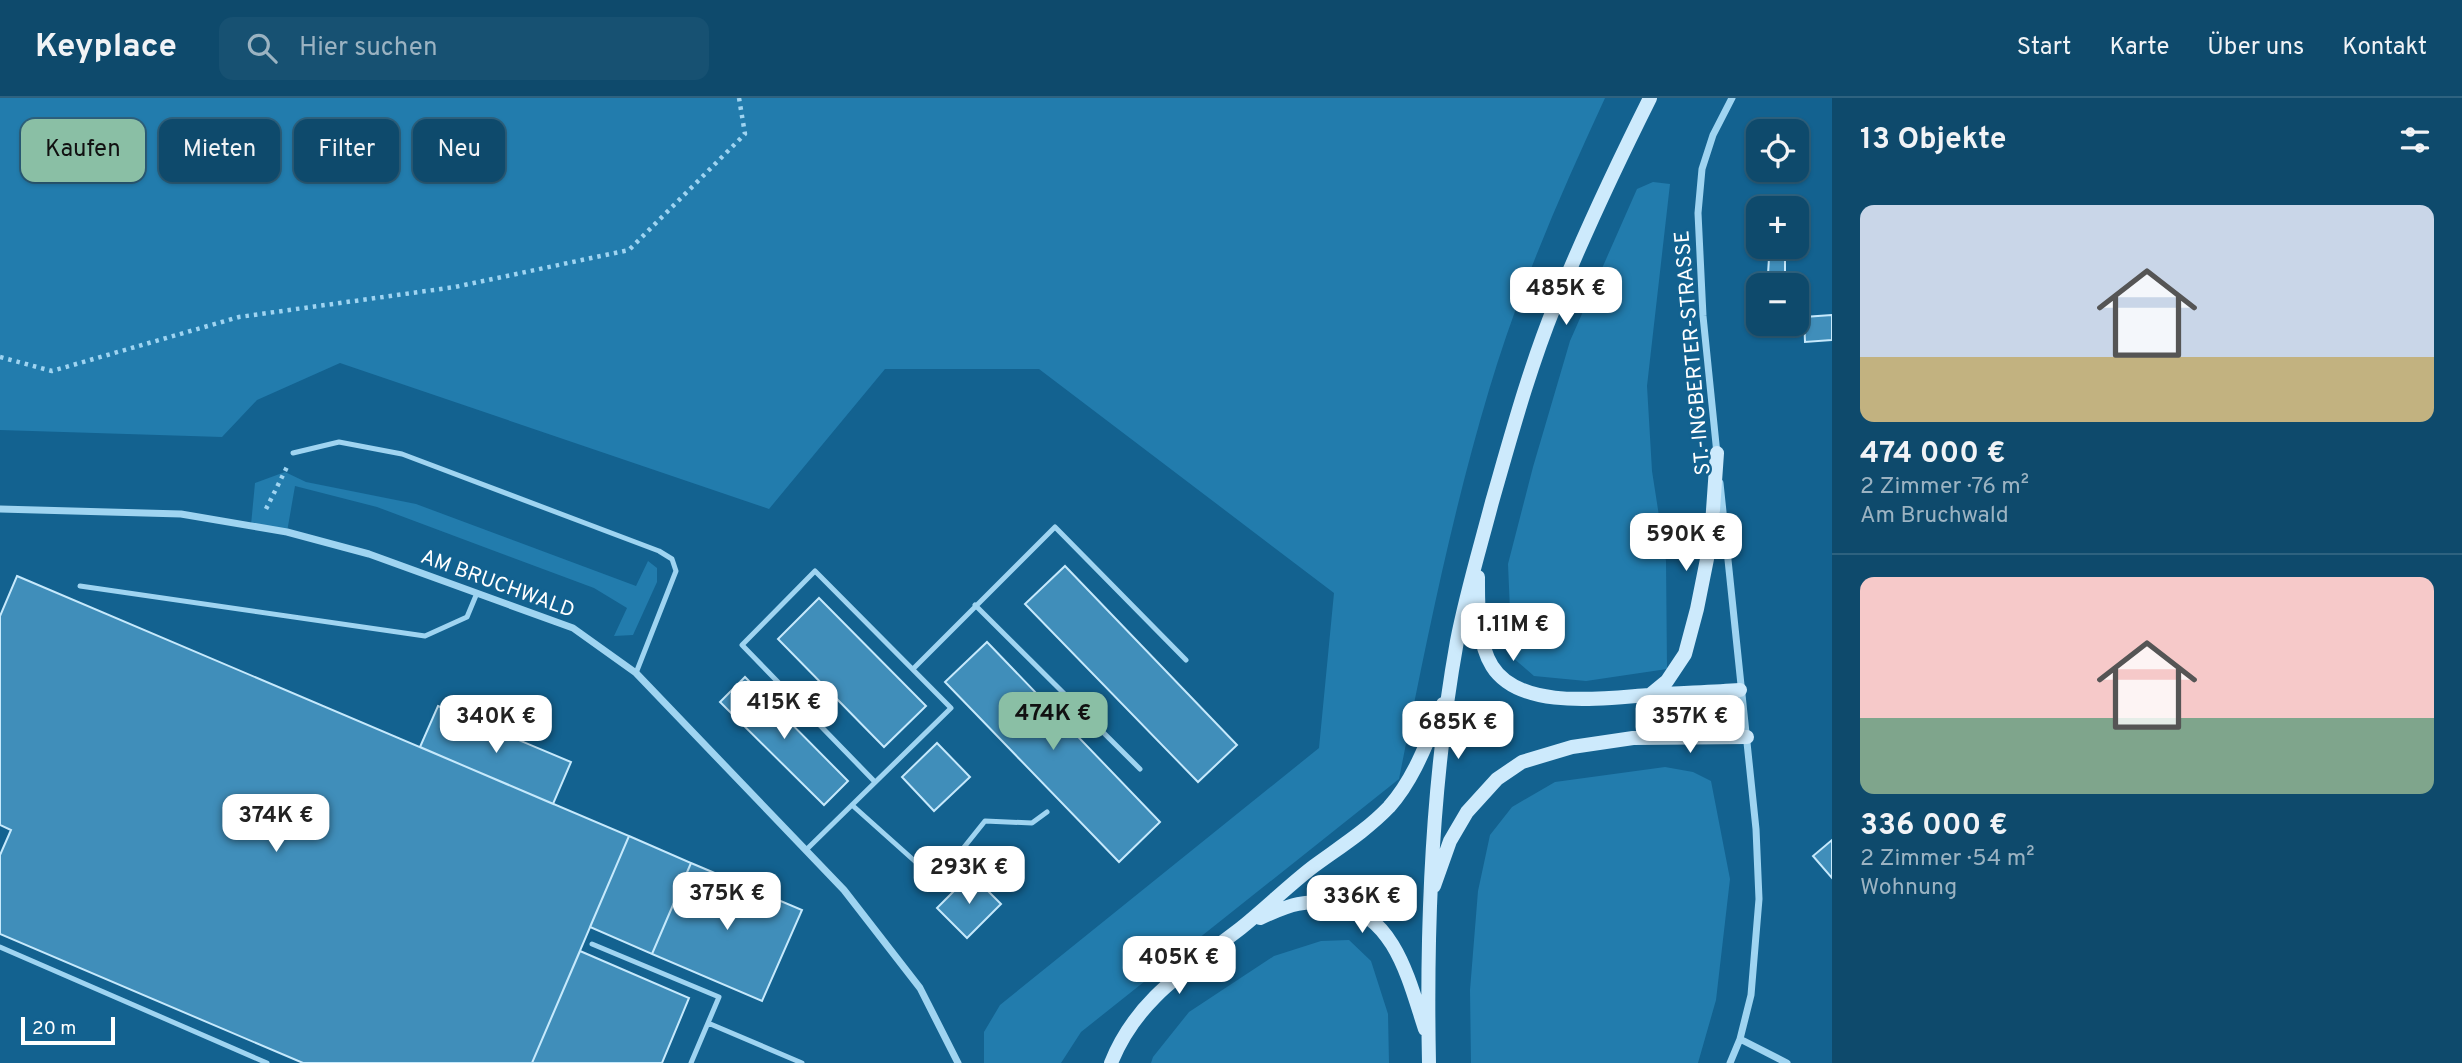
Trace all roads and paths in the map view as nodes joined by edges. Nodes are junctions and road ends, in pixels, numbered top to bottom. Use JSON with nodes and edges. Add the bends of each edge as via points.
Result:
{"nodes":[{"id":1,"x":739,"y":98,"type":"edge"},
{"id":2,"x":1650,"y":98,"type":"edge"},
{"id":3,"x":1732,"y":98,"type":"edge"},
{"id":4,"x":0,"y":357,"type":"edge"},
{"id":5,"x":293,"y":453,"type":"joint"},
{"id":6,"x":1717,"y":453,"type":"junction"},
{"id":7,"x":0,"y":509,"type":"edge"},
{"id":8,"x":264,"y":527,"type":"junction"},
{"id":9,"x":1478,"y":554,"type":"junction"},
{"id":10,"x":80,"y":586,"type":"dead end"},
{"id":11,"x":477,"y":593,"type":"junction"},
{"id":12,"x":975,"y":605,"type":"junction"},
{"id":13,"x":1186,"y":660,"type":"dead end"},
{"id":14,"x":913,"y":669,"type":"junction"},
{"id":15,"x":636,"y":673,"type":"junction"},
{"id":16,"x":1449,"y":690,"type":"junction"},
{"id":17,"x":1740,"y":690,"type":"junction"},
{"id":18,"x":1650,"y":695,"type":"junction"},
{"id":19,"x":1747,"y":737,"type":"junction"},
{"id":20,"x":1140,"y":769,"type":"dead end"},
{"id":21,"x":875,"y":782,"type":"junction"},
{"id":22,"x":852,"y":805,"type":"junction"},
{"id":23,"x":1047,"y":812,"type":"dead end"},
{"id":24,"x":806,"y":850,"type":"junction"},
{"id":25,"x":1428,"y":904,"type":"junction"},
{"id":26,"x":1241,"y":928,"type":"junction"},
{"id":27,"x":592,"y":944,"type":"dead end"},
{"id":28,"x":0,"y":947,"type":"edge"},
{"id":29,"x":708,"y":1023,"type":"junction"},
{"id":30,"x":1740,"y":1039,"type":"junction"},
{"id":31,"x":1428,"y":1040,"type":"junction"},
{"id":32,"x":267,"y":1063,"type":"edge"},
{"id":33,"x":691,"y":1063,"type":"edge"},
{"id":34,"x":802,"y":1063,"type":"edge"},
{"id":35,"x":958,"y":1063,"type":"edge"},
{"id":36,"x":1111,"y":1063,"type":"edge"},
{"id":37,"x":1429,"y":1063,"type":"edge"},
{"id":38,"x":1730,"y":1063,"type":"edge"},
{"id":39,"x":1787,"y":1063,"type":"edge"}],
"edges":[{"from":1,"to":4,"type":"path","via":[[745,134],[629,250],[455,287],[239,317],[51,371]]},
{"from":2,"to":9,"type":"main road","via":[[1554,307]]},
{"from":3,"to":6,"type":"street","name":"ST.-INGBERTER-STRASSE","via":[[1702,169],[1698,212]]},
{"from":5,"to":8,"type":"path","via":[[267,506]]},
{"from":5,"to":15,"type":"lane","via":[[339,442],[402,454],[672,559],[676,571]]},
{"from":6,"to":17,"type":"street","name":"ST.-INGBERTER-STRASSE"},
{"from":6,"to":18,"type":"main road","via":[[1711,539],[1685,654],[1667,681]]},
{"from":7,"to":8,"type":"street","name":"AM BRUCHWALD","via":[[181,514]]},
{"from":8,"to":11,"type":"street","name":"AM BRUCHWALD","via":[[369,554]]},
{"from":9,"to":16,"type":"main road"},
{"from":9,"to":18,"type":"main road","via":[[1478,610],[1484,645],[1492,666],[1510,684],[1539,695],[1569,699]]},
{"from":10,"to":11,"type":"lane","via":[[425,636],[467,617]]},
{"from":11,"to":15,"type":"street","name":"AM BRUCHWALD","via":[[573,628]]},
{"from":12,"to":13,"type":"lane","via":[[1055,527]]},
{"from":12,"to":14,"type":"lane"},
{"from":12,"to":20,"type":"lane"},
{"from":14,"to":21,"type":"lane","via":[[951,708]]},
{"from":14,"to":21,"type":"lane","via":[[815,571],[743,645]]},
{"from":15,"to":24,"type":"street","name":"AM BRUCHWALD"},
{"from":16,"to":25,"type":"main road"},
{"from":16,"to":26,"type":"main road","via":[[1413,772],[1391,804]]},
{"from":17,"to":18,"type":"main road"},
{"from":17,"to":19,"type":"street","name":"ST.-INGBERTER-STRASSE"},
{"from":19,"to":25,"type":"main road","via":[[1633,738],[1572,747],[1522,762],[1497,779],[1467,812],[1450,841]]},
{"from":19,"to":30,"type":"street","name":"ST.-INGBERTER-STRASSE","via":[[1759,899],[1751,995]]},
{"from":21,"to":22,"type":"lane"},
{"from":22,"to":23,"type":"lane","via":[[937,881],[985,821],[1032,822]]},
{"from":22,"to":24,"type":"lane"},
{"from":24,"to":35,"type":"street","name":"AM BRUCHWALD","via":[[844,890],[920,988]]},
{"from":25,"to":31,"type":"main road"},
{"from":26,"to":31,"type":"main road","via":[[1281,908],[1312,901],[1356,908],[1381,927],[1404,965]]},
{"from":26,"to":36,"type":"main road","via":[[1171,979],[1137,1014]]},
{"from":27,"to":29,"type":"lane","via":[[719,997]]},
{"from":28,"to":32,"type":"lane"},
{"from":29,"to":33,"type":"lane"},
{"from":29,"to":34,"type":"lane"},
{"from":30,"to":38,"type":"street"},
{"from":30,"to":39,"type":"street"},
{"from":31,"to":37,"type":"main road"}]}
